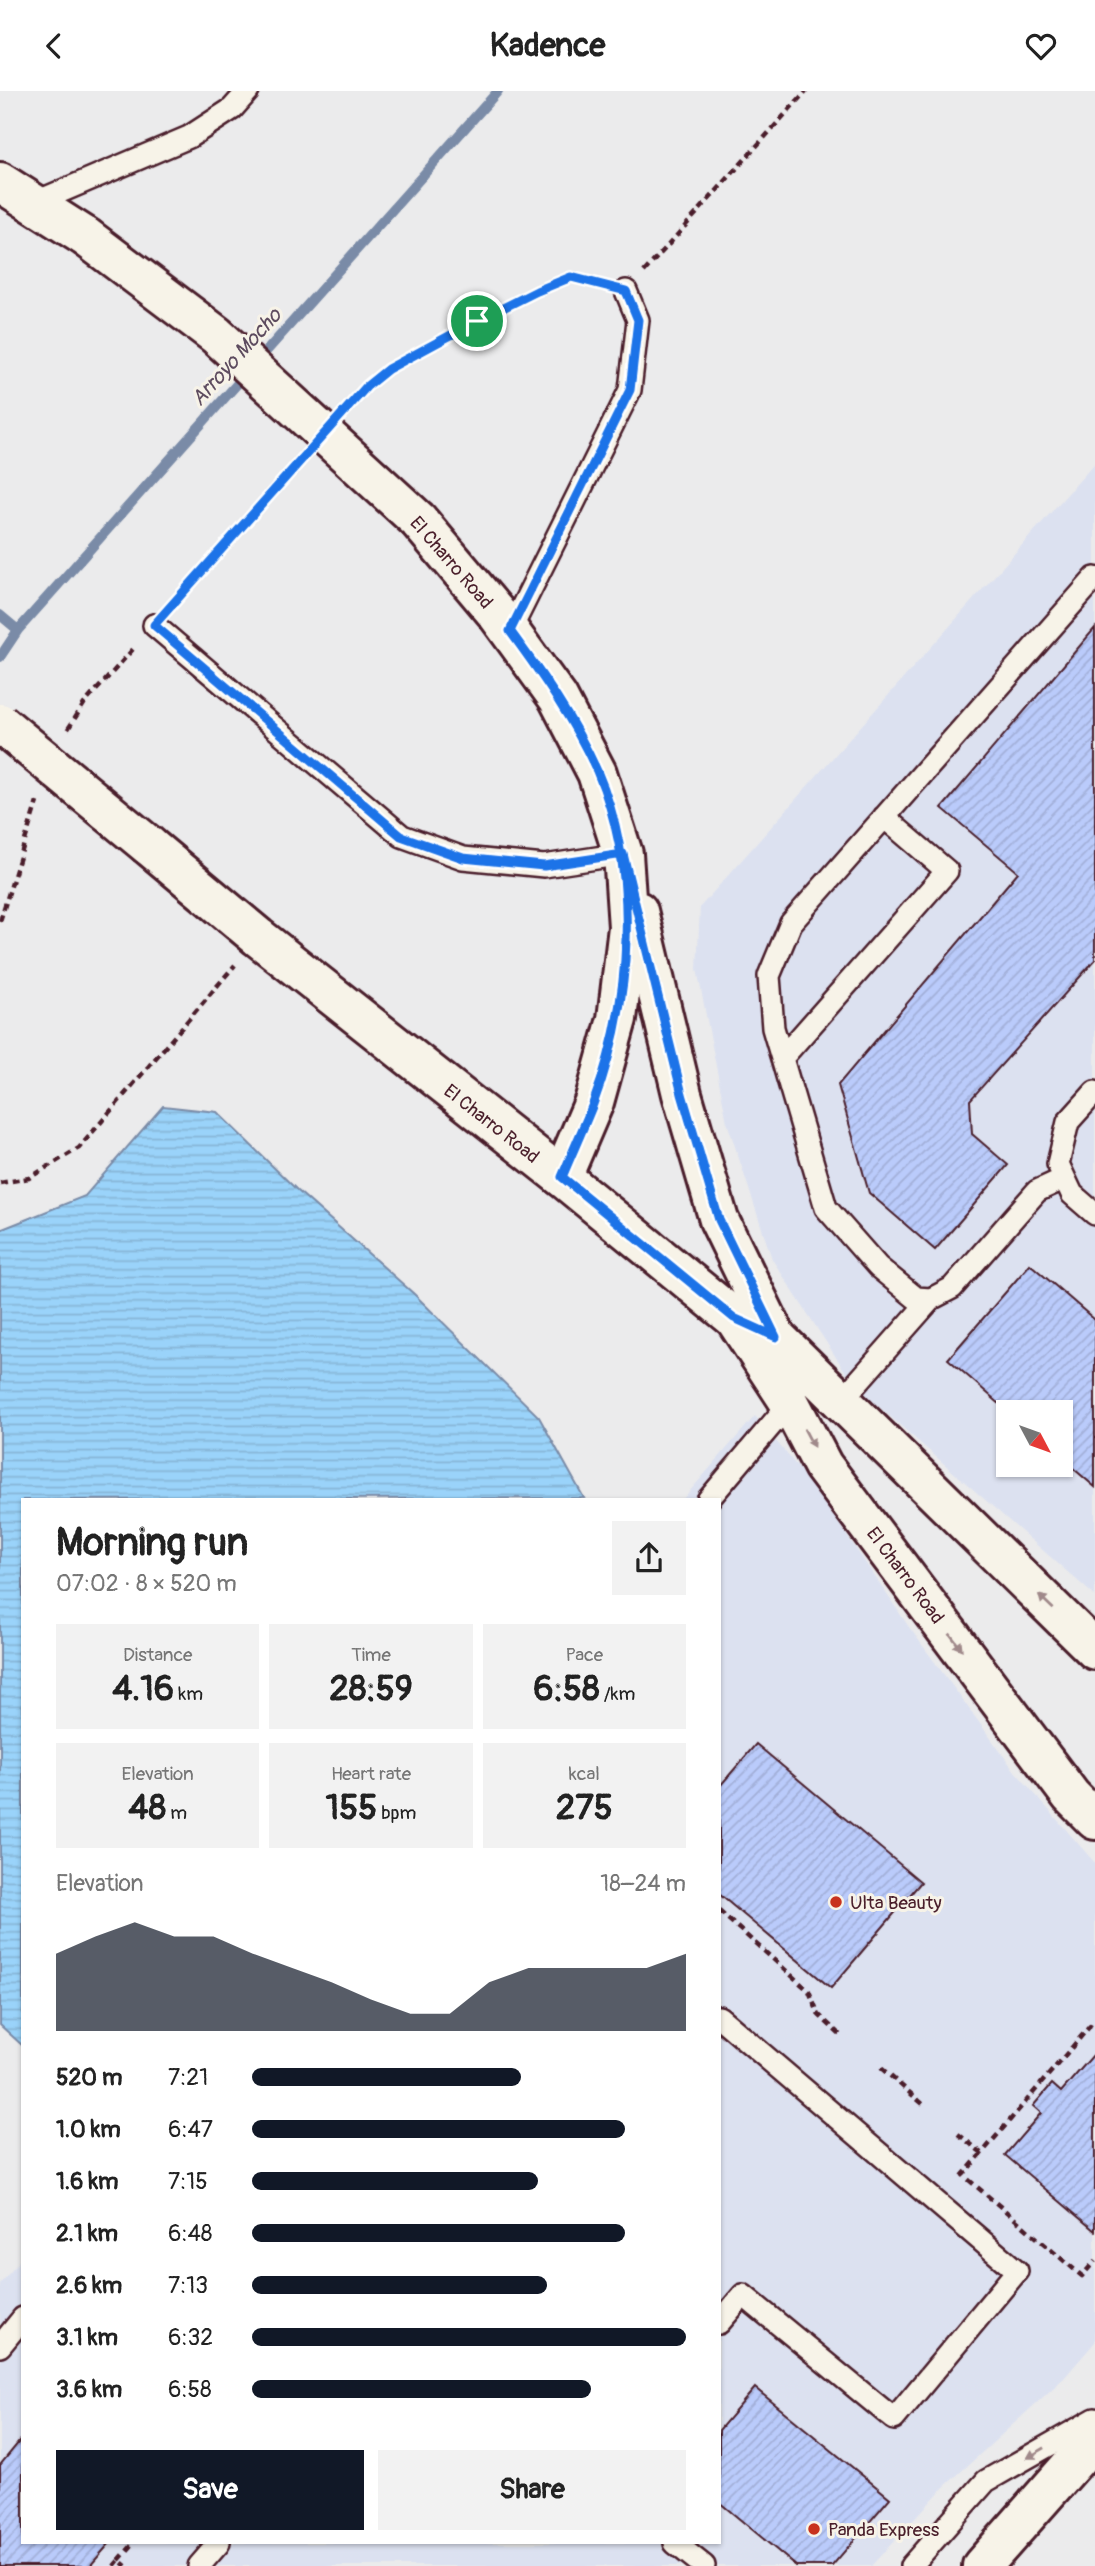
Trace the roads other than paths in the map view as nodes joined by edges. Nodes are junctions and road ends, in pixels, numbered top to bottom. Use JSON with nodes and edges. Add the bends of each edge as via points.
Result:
{"nodes":[{"id":1,"x":248,"y":91,"type":"edge"},
{"id":2,"x":0,"y":182,"type":"edge"},
{"id":3,"x":34,"y":203,"type":"junction"},
{"id":4,"x":626,"y":291,"type":"road end"},
{"id":5,"x":1095,"y":578,"type":"edge"},
{"id":6,"x":154,"y":625,"type":"road end"},
{"id":7,"x":510,"y":631,"type":"junction"},
{"id":8,"x":0,"y":723,"type":"edge"},
{"id":9,"x":884,"y":817,"type":"junction"},
{"id":10,"x":623,"y":854,"type":"junction"},
{"id":11,"x":782,"y":1058,"type":"junction"},
{"id":12,"x":1095,"y":1092,"type":"edge"},
{"id":13,"x":562,"y":1177,"type":"junction"},
{"id":14,"x":1063,"y":1179,"type":"junction"},
{"id":15,"x":1095,"y":1214,"type":"edge"},
{"id":16,"x":931,"y":1299,"type":"junction"},
{"id":17,"x":734,"y":1318,"type":"junction"},
{"id":18,"x":776,"y":1337,"type":"junction"},
{"id":19,"x":841,"y":1401,"type":"junction"},
{"id":20,"x":790,"y":1403,"type":"junction"},
{"id":21,"x":710,"y":1498,"type":"edge"},
{"id":22,"x":1095,"y":1650,"type":"edge"},
{"id":23,"x":1095,"y":1820,"type":"edge"},
{"id":24,"x":721,"y":2019,"type":"edge"},
{"id":25,"x":21,"y":2320,"type":"edge"},
{"id":26,"x":721,"y":2321,"type":"edge"},
{"id":27,"x":0,"y":2346,"type":"edge"},
{"id":28,"x":1095,"y":2419,"type":"edge"},
{"id":29,"x":1095,"y":2438,"type":"edge"},
{"id":30,"x":218,"y":2544,"type":"edge"},
{"id":31,"x":677,"y":2544,"type":"edge"},
{"id":32,"x":199,"y":2566,"type":"edge"},
{"id":33,"x":704,"y":2566,"type":"edge"},
{"id":34,"x":911,"y":2566,"type":"edge"},
{"id":35,"x":982,"y":2566,"type":"edge"}],
"edges":[{"from":1,"to":3,"type":"lane","via":[[232,109],[189,137]]},
{"from":2,"to":3,"type":"street","name":"El Charro Road"},
{"from":3,"to":7,"type":"street","name":"El Charro Road","bridge":true,"via":[[216,335],[418,520]]},
{"from":4,"to":7,"type":"lane","via":[[638,320],[630,390]]},
{"from":5,"to":9,"type":"lane"},
{"from":6,"to":10,"type":"lane","via":[[401,836],[463,858],[544,866]]},
{"from":7,"to":10,"type":"street","name":"El Charro Road","via":[[558,698],[597,773]]},
{"from":8,"to":13,"type":"street","name":"El Charro Road","bridge":true,"via":[[258,937]]},
{"from":9,"to":11,"type":"lane","via":[[791,923],[769,976]]},
{"from":9,"to":11,"type":"lane","via":[[947,871]]},
{"from":10,"to":13,"type":"street","name":"El Charro Road","via":[[628,927],[617,1019],[594,1102]]},
{"from":10,"to":18,"type":"street","via":[[682,1094],[719,1220]]},
{"from":11,"to":16,"type":"lane","via":[[826,1208],[878,1267],[916,1298]]},
{"from":12,"to":14,"type":"lane","via":[[1068,1122],[1058,1164]]},
{"from":13,"to":17,"type":"street","name":"El Charro Road"},
{"from":14,"to":15,"type":"lane"},
{"from":14,"to":16,"type":"lane","via":[[1037,1191],[952,1288]]},
{"from":16,"to":19,"type":"lane"},
{"from":17,"to":18,"type":"street","name":"El Charro Road"},
{"from":17,"to":20,"type":"street","name":"El Charro Road"},
{"from":18,"to":19,"type":"street","name":"El Charro Road"},
{"from":22,"to":19,"type":"street","name":"El Charro Road","one_way":true},
{"from":20,"to":21,"type":"lane"},
{"from":20,"to":23,"type":"street","name":"El Charro Road","one_way":true,"via":[[823,1465],[1071,1796]]},
{"from":24,"to":26,"type":"lane","via":[[1017,2271],[894,2419],[743,2295]]},
{"from":25,"to":27,"type":"lane"},
{"from":28,"to":34,"type":"lane","one_way":true,"via":[[986,2481]]},
{"from":29,"to":35,"type":"street"},
{"from":30,"to":32,"type":"lane"},
{"from":31,"to":33,"type":"lane"}]}
